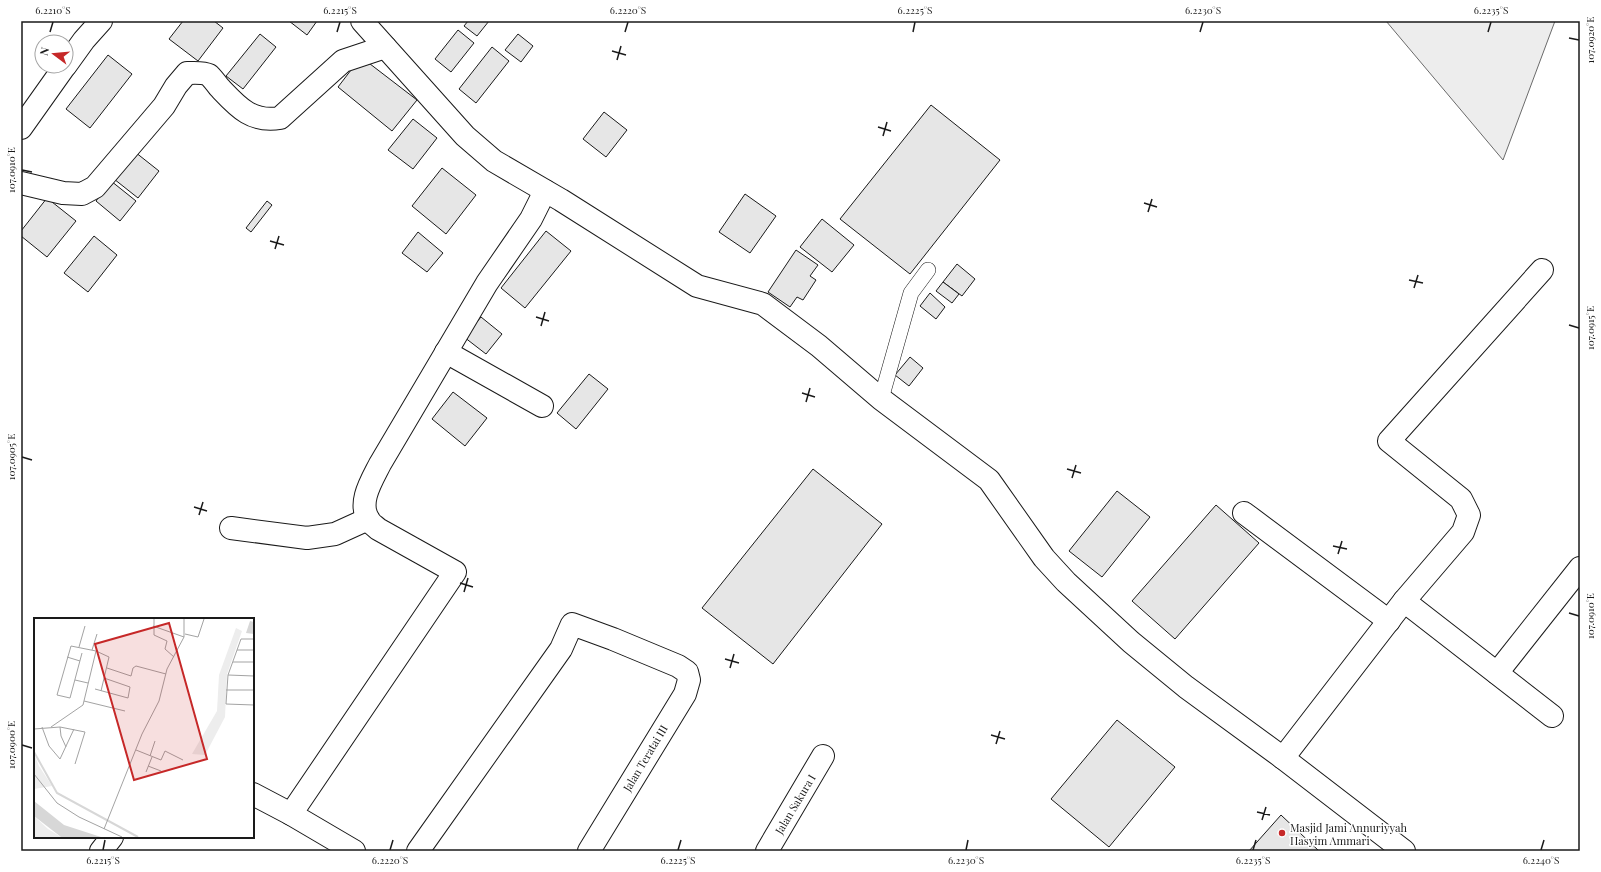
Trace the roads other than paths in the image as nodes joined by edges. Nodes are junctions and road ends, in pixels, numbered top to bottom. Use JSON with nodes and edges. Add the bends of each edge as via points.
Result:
{"nodes":[{"id":1,"x":101,"y":21,"type":"edge"},
{"id":2,"x":362,"y":21,"type":"edge"},
{"id":3,"x":385,"y":47,"type":"junction"},
{"id":4,"x":74,"y":54,"type":"edge"},
{"id":5,"x":60,"y":74,"type":"edge"},
{"id":6,"x":21,"y":128,"type":"edge"},
{"id":7,"x":21,"y":183,"type":"edge"},
{"id":8,"x":545,"y":191,"type":"junction"},
{"id":9,"x":928,"y":270,"type":"dead end"},
{"id":10,"x":1542,"y":270,"type":"dead end"},
{"id":11,"x":446,"y":352,"type":"junction"},
{"id":12,"x":881,"y":399,"type":"junction"},
{"id":13,"x":542,"y":406,"type":"dead end"},
{"id":14,"x":1244,"y":513,"type":"dead end"},
{"id":15,"x":368,"y":519,"type":"junction"},
{"id":16,"x":231,"y":528,"type":"dead end"},
{"id":17,"x":1580,"y":568,"type":"edge"},
{"id":18,"x":1404,"y":602,"type":"junction"},
{"id":19,"x":1389,"y":621,"type":"junction"},
{"id":20,"x":1497,"y":673,"type":"junction"},
{"id":21,"x":1552,"y":716,"type":"dead end"},
{"id":22,"x":823,"y":756,"type":"dead end"},
{"id":23,"x":1283,"y":758,"type":"junction"},
{"id":24,"x":254,"y":795,"type":"edge"},
{"id":25,"x":291,"y":814,"type":"junction"},
{"id":26,"x":111,"y":838,"type":"edge"},
{"id":27,"x":101,"y":851,"type":"edge"},
{"id":28,"x":354,"y":851,"type":"edge"},
{"id":29,"x":418,"y":851,"type":"edge"},
{"id":30,"x":589,"y":851,"type":"edge"},
{"id":31,"x":767,"y":851,"type":"edge"},
{"id":32,"x":1404,"y":851,"type":"edge"}],
"edges":[{"from":1,"to":4,"type":"street"},
{"from":2,"to":3,"type":"street"},
{"from":3,"to":7,"type":"street","via":[[343,61],[280,118],[269,120],[253,116],[239,108],[208,75],[187,73],[164,106],[95,187],[82,194],[63,193]]},
{"from":3,"to":8,"type":"street","via":[[464,136],[494,161]]},
{"from":5,"to":6,"type":"street"},
{"from":8,"to":11,"type":"street","via":[[531,219],[487,283]]},
{"from":8,"to":12,"type":"street","via":[[697,286],[762,304],[818,346]]},
{"from":9,"to":12,"type":"lane","via":[[911,293]]},
{"from":10,"to":18,"type":"street","via":[[1390,441],[1461,499],[1469,515],[1463,532]]},
{"from":11,"to":13,"type":"street"},
{"from":11,"to":15,"type":"street","via":[[368,488],[364,505]]},
{"from":12,"to":23,"type":"street","via":[[989,480],[1044,558],[1130,642],[1186,687]]},
{"from":14,"to":19,"type":"street"},
{"from":15,"to":16,"type":"street","via":[[335,534],[307,538]]},
{"from":15,"to":25,"type":"street","via":[[378,529],[455,572]]},
{"from":17,"to":20,"type":"street"},
{"from":18,"to":19,"type":"street"},
{"from":18,"to":20,"type":"street"},
{"from":19,"to":23,"type":"street"},
{"from":20,"to":21,"type":"street"},
{"from":22,"to":31,"type":"street","name":"Jalan Sakura I"},
{"from":23,"to":32,"type":"street"},
{"from":24,"to":25,"type":"street"},
{"from":25,"to":28,"type":"street"},
{"from":26,"to":27,"type":"street"},
{"from":29,"to":30,"type":"street","name":"Jalan Teratai III","via":[[561,649],[572,624],[678,666],[687,672],[689,680],[685,694]]}]}
